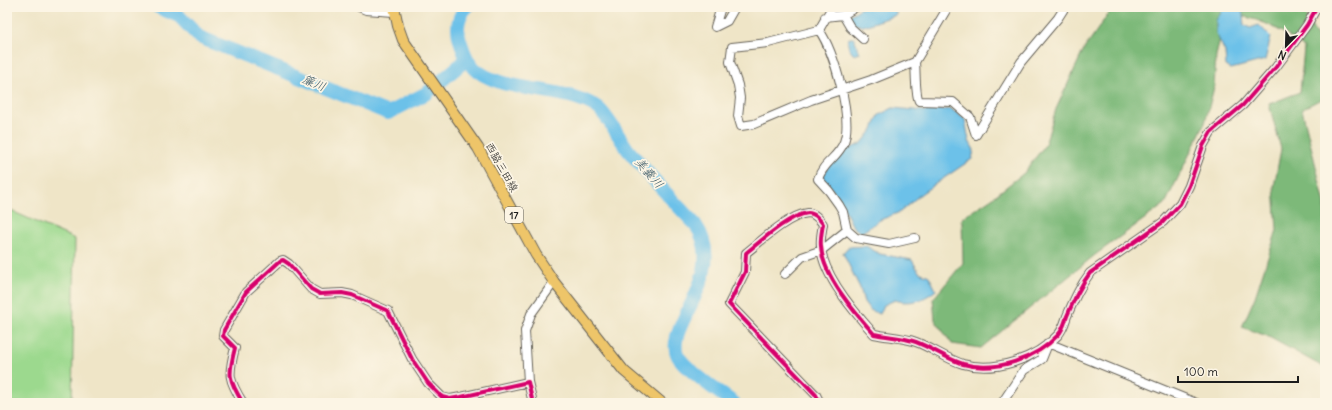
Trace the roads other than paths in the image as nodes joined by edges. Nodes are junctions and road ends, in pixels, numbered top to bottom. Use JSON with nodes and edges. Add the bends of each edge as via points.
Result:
{"nodes":[{"id":1,"x":359,"y":7,"type":"edge"},
{"id":2,"x":721,"y":7,"type":"edge"},
{"id":3,"x":735,"y":7,"type":"edge"},
{"id":4,"x":832,"y":7,"type":"edge"},
{"id":5,"x":856,"y":7,"type":"edge"},
{"id":6,"x":948,"y":7,"type":"edge"},
{"id":7,"x":1064,"y":7,"type":"edge"},
{"id":8,"x":1317,"y":7,"type":"edge"},
{"id":9,"x":394,"y":10,"type":"edge"},
{"id":10,"x":843,"y":15,"type":"junction"},
{"id":11,"x":825,"y":17,"type":"junction"},
{"id":12,"x":818,"y":30,"type":"junction"},
{"id":13,"x":863,"y":39,"type":"dead end"},
{"id":14,"x":914,"y":62,"type":"junction"},
{"id":15,"x":842,"y":89,"type":"junction"},
{"id":16,"x":847,"y":230,"type":"junction"},
{"id":17,"x":915,"y":238,"type":"dead end"},
{"id":18,"x":822,"y":250,"type":"junction"},
{"id":19,"x":785,"y":274,"type":"dead end"},
{"id":20,"x":554,"y":282,"type":"junction"},
{"id":21,"x":1048,"y":343,"type":"junction"},
{"id":22,"x":528,"y":382,"type":"junction"},
{"id":23,"x":243,"y":403,"type":"edge"},
{"id":24,"x":533,"y":403,"type":"edge"},
{"id":25,"x":662,"y":403,"type":"edge"},
{"id":26,"x":820,"y":403,"type":"edge"},
{"id":27,"x":1002,"y":403,"type":"edge"},
{"id":28,"x":1196,"y":403,"type":"edge"}],
"edges":[{"from":1,"to":9,"type":"street","via":[[366,10]]},
{"from":2,"to":3,"type":"street","via":[[715,27],[727,21]]},
{"from":4,"to":11,"type":"street"},
{"from":5,"to":10,"type":"street"},
{"from":6,"to":14,"type":"street"},
{"from":7,"to":14,"type":"street","via":[[1058,18],[1021,62],[976,135],[970,117],[953,102],[919,101],[916,96]]},
{"from":8,"to":21,"type":"street","via":[[1307,26],[1276,67],[1242,105],[1211,132],[1180,204],[1163,222],[1090,273],[1081,284],[1059,334]]},
{"from":9,"to":20,"type":"main road","name":"西脇三田線","number":"17","via":[[400,33],[411,53],[478,148],[536,255]]},
{"from":10,"to":11,"type":"street"},
{"from":10,"to":13,"type":"street","via":[[850,27]]},
{"from":11,"to":12,"type":"street"},
{"from":12,"to":15,"type":"street","via":[[826,41]]},
{"from":12,"to":15,"type":"street","via":[[768,43],[732,47],[730,62],[738,84],[738,116],[741,126],[754,124]]},
{"from":14,"to":15,"type":"street"},
{"from":15,"to":16,"type":"street","via":[[846,130],[844,143],[836,156],[820,170],[818,179],[830,191],[843,212]]},
{"from":16,"to":17,"type":"street","via":[[856,238],[889,244]]},
{"from":16,"to":18,"type":"street"},
{"from":18,"to":19,"type":"street","via":[[802,257]]},
{"from":18,"to":21,"type":"street","via":[[826,265],[837,285],[874,334],[901,337],[962,364],[974,366],[1022,360]]},
{"from":18,"to":26,"type":"street","via":[[823,224],[816,216],[809,213],[792,219],[746,253],[745,272],[729,304],[816,395]]},
{"from":20,"to":22,"type":"street","via":[[530,314],[525,331]]},
{"from":20,"to":25,"type":"main road","name":"西脇三田線","number":"17","via":[[624,370]]},
{"from":21,"to":27,"type":"street","via":[[1042,359],[1024,370]]},
{"from":21,"to":28,"type":"street"},
{"from":22,"to":23,"type":"street","via":[[450,399],[442,397],[412,359],[388,311],[352,295],[320,294],[311,289],[283,260],[246,292],[224,330],[223,336],[235,348],[229,376]]},
{"from":22,"to":24,"type":"street"}]}
